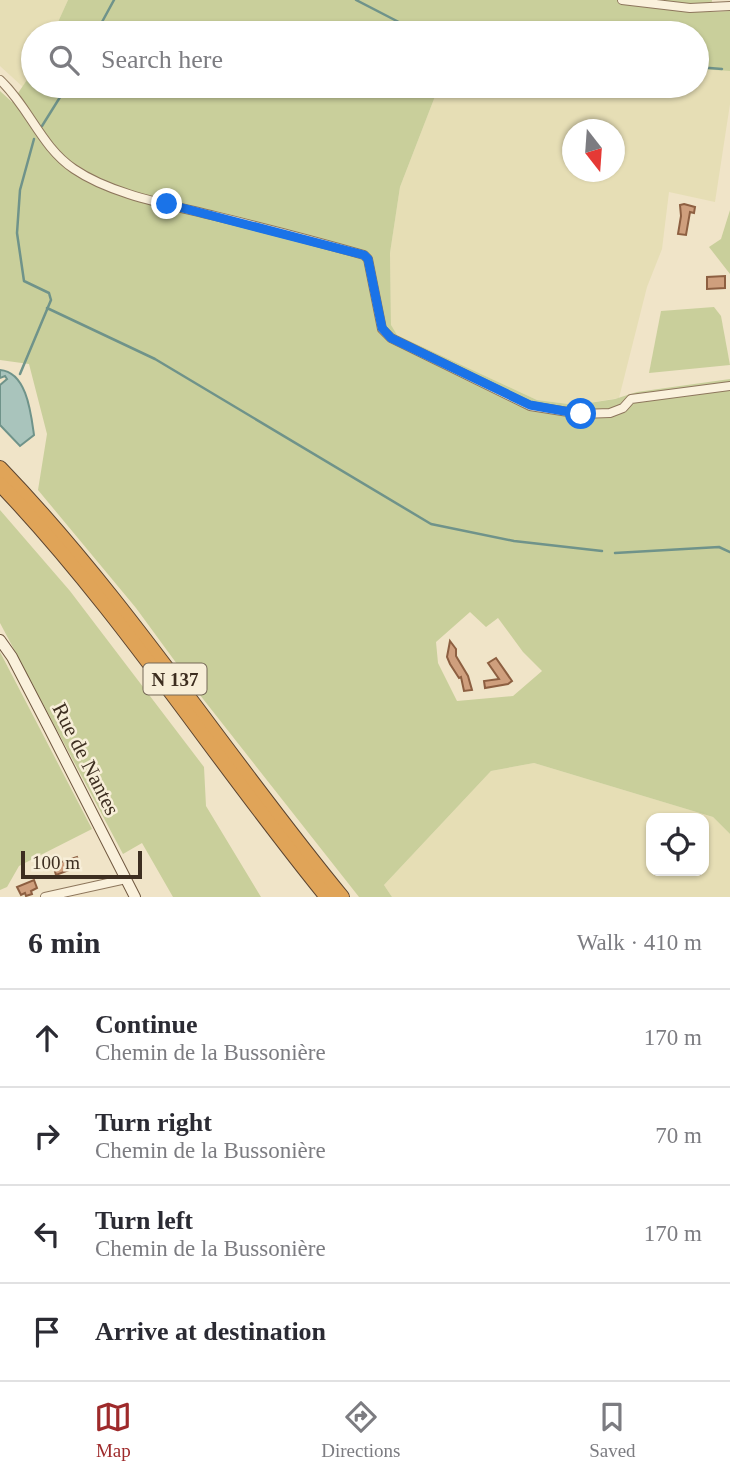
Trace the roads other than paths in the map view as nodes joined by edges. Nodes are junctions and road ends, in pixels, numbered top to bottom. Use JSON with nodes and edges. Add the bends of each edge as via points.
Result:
{"nodes":[{"id":1,"x":622,"y":0,"type":"edge"},
{"id":2,"x":730,"y":6,"type":"edge"},
{"id":3,"x":0,"y":80,"type":"edge"},
{"id":4,"x":730,"y":386,"type":"edge"},
{"id":5,"x":0,"y":467,"type":"edge"},
{"id":6,"x":0,"y":484,"type":"edge"},
{"id":7,"x":0,"y":640,"type":"edge"},
{"id":8,"x":126,"y":879,"type":"junction"},
{"id":9,"x":45,"y":897,"type":"edge"},
{"id":10,"x":135,"y":897,"type":"edge"},
{"id":11,"x":327,"y":897,"type":"edge"},
{"id":12,"x":342,"y":897,"type":"edge"}],
"edges":[{"from":1,"to":2,"type":"street","via":[[690,8]]},
{"from":3,"to":4,"type":"street","via":[[44,141],[72,169],[102,184],[364,255],[382,328],[391,338],[530,405],[581,414],[610,413],[631,399]]},
{"from":5,"to":12,"type":"highway","number":"N 137","via":[[104,586]]},
{"from":6,"to":11,"type":"highway","number":"N 137","via":[[96,595]]},
{"from":7,"to":8,"type":"main road","name":"Rue de Nantes"},
{"from":8,"to":9,"type":"street"},
{"from":8,"to":10,"type":"main road","name":"Rue de Nantes"}]}
